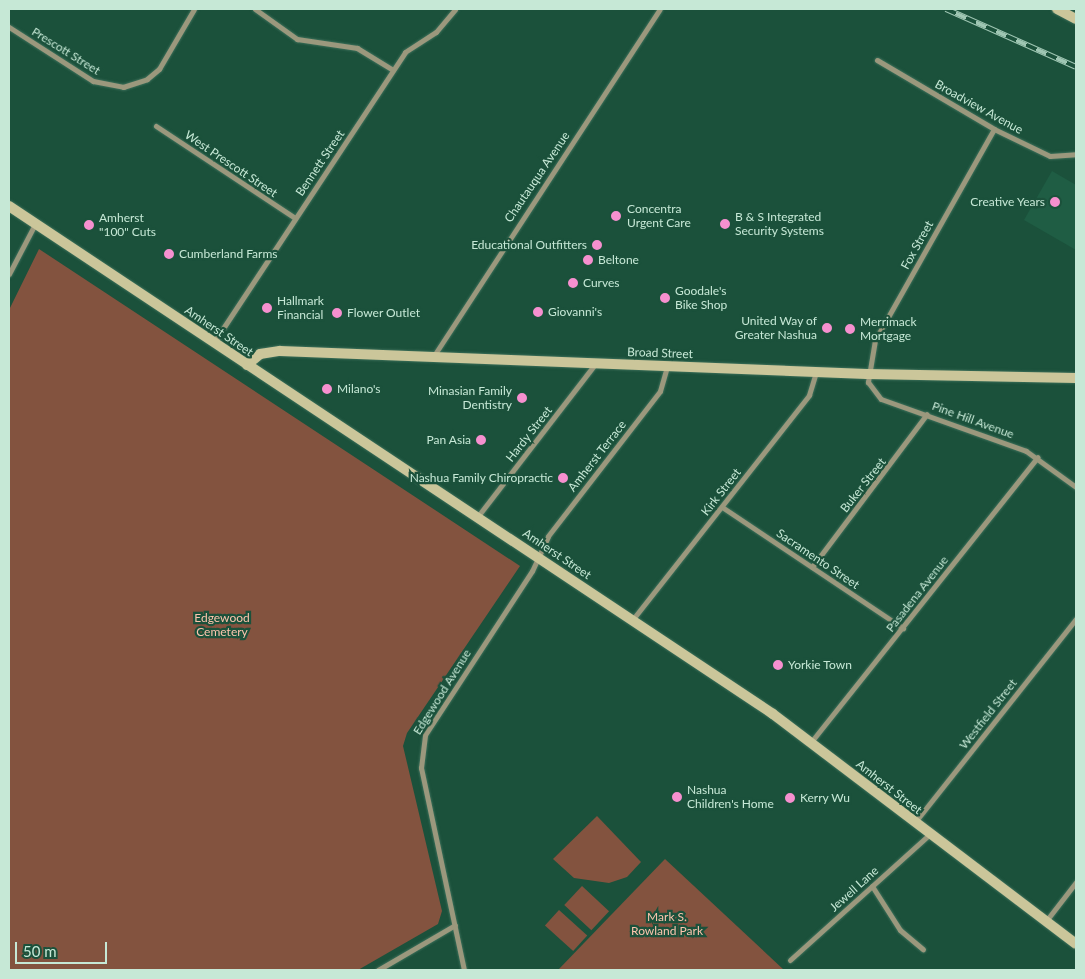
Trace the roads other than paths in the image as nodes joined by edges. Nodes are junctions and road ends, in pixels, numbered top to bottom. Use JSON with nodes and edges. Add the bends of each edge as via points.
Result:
{"nodes":[{"id":1,"x":194,"y":9,"type":"edge"},
{"id":2,"x":255,"y":9,"type":"edge"},
{"id":3,"x":455,"y":9,"type":"edge"},
{"id":4,"x":660,"y":9,"type":"edge"},
{"id":5,"x":1058,"y":9,"type":"edge"},
{"id":6,"x":1076,"y":19,"type":"edge"},
{"id":7,"x":9,"y":27,"type":"edge"},
{"id":8,"x":877,"y":60,"type":"dead end"},
{"id":9,"x":393,"y":70,"type":"junction"},
{"id":10,"x":156,"y":126,"type":"dead end"},
{"id":11,"x":994,"y":129,"type":"junction"},
{"id":12,"x":1076,"y":154,"type":"edge"},
{"id":13,"x":9,"y":206,"type":"edge"},
{"id":14,"x":295,"y":218,"type":"junction"},
{"id":15,"x":35,"y":224,"type":"junction"},
{"id":16,"x":9,"y":274,"type":"edge"},
{"id":17,"x":214,"y":343,"type":"junction"},
{"id":18,"x":433,"y":357,"type":"junction"},
{"id":19,"x":596,"y":364,"type":"junction"},
{"id":20,"x":247,"y":365,"type":"junction"},
{"id":21,"x":667,"y":366,"type":"junction"},
{"id":22,"x":816,"y":372,"type":"junction"},
{"id":23,"x":867,"y":374,"type":"junction"},
{"id":24,"x":1076,"y":378,"type":"edge"},
{"id":25,"x":927,"y":414,"type":"junction"},
{"id":26,"x":1038,"y":457,"type":"junction"},
{"id":27,"x":1076,"y":487,"type":"edge"},
{"id":28,"x":722,"y":506,"type":"junction"},
{"id":29,"x":478,"y":516,"type":"junction"},
{"id":30,"x":538,"y":557,"type":"junction"},
{"id":31,"x":812,"y":567,"type":"junction"},
{"id":32,"x":633,"y":619,"type":"junction"},
{"id":33,"x":1076,"y":619,"type":"edge"},
{"id":34,"x":903,"y":628,"type":"junction"},
{"id":35,"x":811,"y":742,"type":"junction"},
{"id":36,"x":915,"y":822,"type":"junction"},
{"id":37,"x":931,"y":834,"type":"junction"},
{"id":38,"x":1076,"y":882,"type":"edge"},
{"id":39,"x":872,"y":886,"type":"junction"},
{"id":40,"x":1046,"y":920,"type":"junction"},
{"id":41,"x":456,"y":924,"type":"junction"},
{"id":42,"x":1076,"y":944,"type":"edge"},
{"id":43,"x":923,"y":949,"type":"dead end"},
{"id":44,"x":790,"y":960,"type":"dead end"},
{"id":45,"x":378,"y":970,"type":"edge"},
{"id":46,"x":464,"y":970,"type":"edge"}],
"edges":[{"from":1,"to":7,"type":"street","name":"Prescott Street","via":[[158,69],[147,79],[123,87],[92,81]]},
{"from":2,"to":9,"type":"street","via":[[297,39],[357,48]]},
{"from":3,"to":9,"type":"street","name":"Bennett Street","via":[[436,32],[411,45]]},
{"from":4,"to":18,"type":"street","name":"Chautauqua Avenue"},
{"from":5,"to":6,"type":"main road"},
{"from":8,"to":11,"type":"street","name":"Broadview Avenue"},
{"from":9,"to":14,"type":"street","name":"Bennett Street"},
{"from":10,"to":14,"type":"street","name":"West Prescott Street"},
{"from":11,"to":12,"type":"street","name":"Broadview Avenue","via":[[1050,156]]},
{"from":11,"to":23,"type":"street","name":"Fox Street","via":[[875,340]]},
{"from":13,"to":15,"type":"main road","name":"Amherst Street"},
{"from":14,"to":17,"type":"street","name":"Bennett Street"},
{"from":15,"to":16,"type":"street"},
{"from":15,"to":17,"type":"main road","name":"Amherst Street"},
{"from":17,"to":20,"type":"main road","name":"Amherst Street"},
{"from":18,"to":19,"type":"main road","name":"Broad Street"},
{"from":18,"to":20,"type":"main road","name":"Broad Street","via":[[271,351]]},
{"from":19,"to":21,"type":"main road","name":"Broad Street"},
{"from":19,"to":29,"type":"street","name":"Hardy Street"},
{"from":20,"to":29,"type":"main road","name":"Amherst Street"},
{"from":21,"to":22,"type":"main road","name":"Broad Street"},
{"from":21,"to":30,"type":"street","name":"Amherst Terrace","via":[[655,398],[548,536]]},
{"from":22,"to":23,"type":"main road","name":"Broad Street"},
{"from":22,"to":28,"type":"street","name":"Kirk Street","via":[[809,395]]},
{"from":23,"to":24,"type":"main road","name":"Broad Street"},
{"from":23,"to":25,"type":"street","name":"Pine Hill Avenue","via":[[878,397]]},
{"from":25,"to":26,"type":"street","name":"Pine Hill Avenue"},
{"from":25,"to":31,"type":"street","name":"Buker Street"},
{"from":26,"to":27,"type":"street","name":"Pine Hill Avenue"},
{"from":26,"to":34,"type":"street","name":"Pasadena Avenue"},
{"from":28,"to":31,"type":"street","name":"Sacramento Street"},
{"from":28,"to":32,"type":"street","name":"Kirk Street"},
{"from":29,"to":30,"type":"main road","name":"Amherst Street"},
{"from":30,"to":32,"type":"main road","name":"Amherst Street"},
{"from":30,"to":41,"type":"street","name":"Edgewood Avenue","via":[[421,745],[423,781]]},
{"from":31,"to":34,"type":"street","name":"Sacramento Street"},
{"from":32,"to":35,"type":"main road","name":"Amherst Street"},
{"from":33,"to":36,"type":"street","name":"Westfield Street"},
{"from":34,"to":35,"type":"street","name":"Pasadena Avenue"},
{"from":35,"to":36,"type":"main road","name":"Amherst Street"},
{"from":36,"to":37,"type":"main road","name":"Amherst Street"},
{"from":37,"to":39,"type":"street","name":"Jewell Lane"},
{"from":37,"to":40,"type":"main road","name":"Amherst Street"},
{"from":38,"to":40,"type":"street"},
{"from":39,"to":43,"type":"street","via":[[900,930]]},
{"from":39,"to":44,"type":"street","name":"Jewell Lane"},
{"from":40,"to":42,"type":"main road","name":"Amherst Street"},
{"from":41,"to":45,"type":"street"},
{"from":41,"to":46,"type":"street","name":"Edgewood Avenue"}]}
